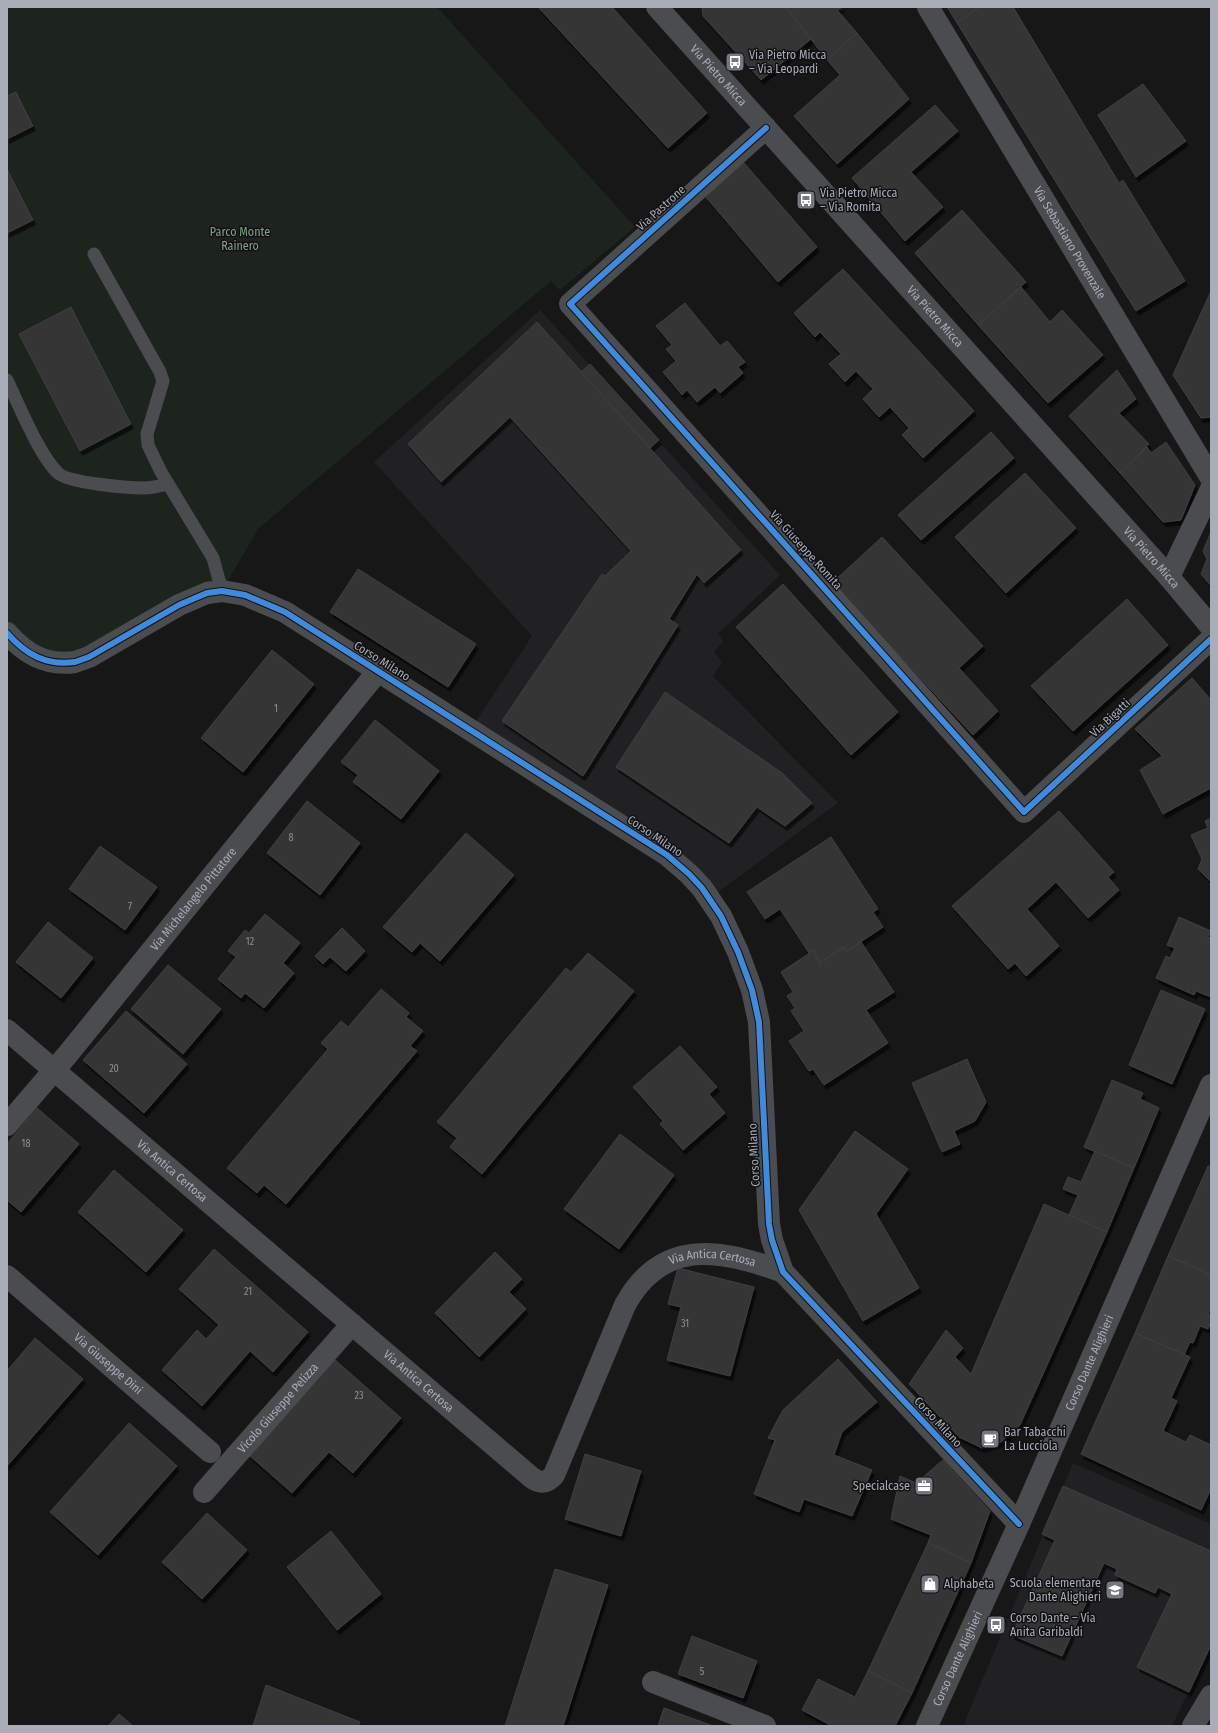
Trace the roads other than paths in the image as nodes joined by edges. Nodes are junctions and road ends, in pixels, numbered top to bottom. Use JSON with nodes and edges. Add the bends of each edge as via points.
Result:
{"nodes":[{"id":1,"x":657,"y":7,"type":"edge"},
{"id":2,"x":928,"y":7,"type":"edge"},
{"id":3,"x":766,"y":128,"type":"junction"},
{"id":4,"x":94,"y":254,"type":"dead end"},
{"id":5,"x":570,"y":304,"type":"joint"},
{"id":6,"x":7,"y":380,"type":"edge"},
{"id":7,"x":1211,"y":478,"type":"edge"},
{"id":8,"x":168,"y":484,"type":"junction"},
{"id":9,"x":1211,"y":489,"type":"edge"},
{"id":10,"x":1169,"y":577,"type":"junction"},
{"id":11,"x":222,"y":591,"type":"junction"},
{"id":12,"x":1211,"y":627,"type":"edge"},
{"id":13,"x":7,"y":633,"type":"edge"},
{"id":14,"x":1211,"y":639,"type":"edge"},
{"id":15,"x":378,"y":671,"type":"junction"},
{"id":16,"x":1024,"y":812,"type":"joint"},
{"id":17,"x":7,"y":1030,"type":"edge"},
{"id":18,"x":54,"y":1070,"type":"junction"},
{"id":19,"x":1211,"y":1085,"type":"edge"},
{"id":20,"x":7,"y":1126,"type":"edge"},
{"id":21,"x":783,"y":1272,"type":"junction"},
{"id":22,"x":7,"y":1276,"type":"edge"},
{"id":23,"x":352,"y":1324,"type":"junction"},
{"id":24,"x":210,"y":1452,"type":"dead end"},
{"id":25,"x":204,"y":1492,"type":"dead end"},
{"id":26,"x":1019,"y":1524,"type":"junction"},
{"id":27,"x":653,"y":1682,"type":"dead end"},
{"id":28,"x":1211,"y":1696,"type":"edge"},
{"id":29,"x":765,"y":1726,"type":"edge"},
{"id":30,"x":927,"y":1726,"type":"edge"},
{"id":31,"x":1193,"y":1726,"type":"edge"}],
"edges":[{"from":1,"to":3,"type":"street","name":"Via Pietro Micca"},
{"from":2,"to":7,"type":"street","name":"Via Sebastiano Provenzale"},
{"from":3,"to":5,"type":"street","name":"Via Pastrone"},
{"from":3,"to":10,"type":"street","name":"Via Pietro Micca"},
{"from":4,"to":8,"type":"lane","via":[[163,380],[147,434],[148,445]]},
{"from":5,"to":16,"type":"street","name":"Via Giuseppe Romita"},
{"from":6,"to":8,"type":"lane","via":[[47,460],[59,474],[75,480],[114,486],[145,488]]},
{"from":8,"to":11,"type":"lane","via":[[213,558]]},
{"from":9,"to":10,"type":"street"},
{"from":10,"to":12,"type":"street","name":"Via Pietro Micca"},
{"from":11,"to":13,"type":"street","name":"Corso Milano","via":[[207,593],[179,605],[89,657],[75,662],[49,663],[36,658]]},
{"from":11,"to":15,"type":"street","name":"Corso Milano","via":[[245,595],[285,612]]},
{"from":14,"to":16,"type":"street","name":"Via Bigatti"},
{"from":15,"to":18,"type":"street","name":"Via Michelangelo Pittatore"},
{"from":15,"to":21,"type":"street","name":"Corso Milano","via":[[667,855],[689,874],[712,902],[738,952],[757,1009],[769,1224]]},
{"from":17,"to":18,"type":"street","name":"Via Antica Certosa"},
{"from":18,"to":20,"type":"street","name":"Via Michelangelo Pittatore"},
{"from":18,"to":23,"type":"street","name":"Via Antica Certosa"},
{"from":19,"to":26,"type":"street","name":"Corso Dante Alighieri"},
{"from":21,"to":23,"type":"street","name":"Via Antica Certosa","via":[[738,1257],[689,1254],[677,1256],[648,1276],[625,1305],[556,1471],[544,1482],[531,1477]]},
{"from":21,"to":26,"type":"street","name":"Corso Milano"},
{"from":22,"to":24,"type":"street","name":"Via Giuseppe Dini"},
{"from":23,"to":25,"type":"street","name":"Vicolo Giuseppe Pelizza"},
{"from":26,"to":30,"type":"street","name":"Corso Dante Alighieri"},
{"from":27,"to":29,"type":"street"},
{"from":28,"to":31,"type":"street"}]}
